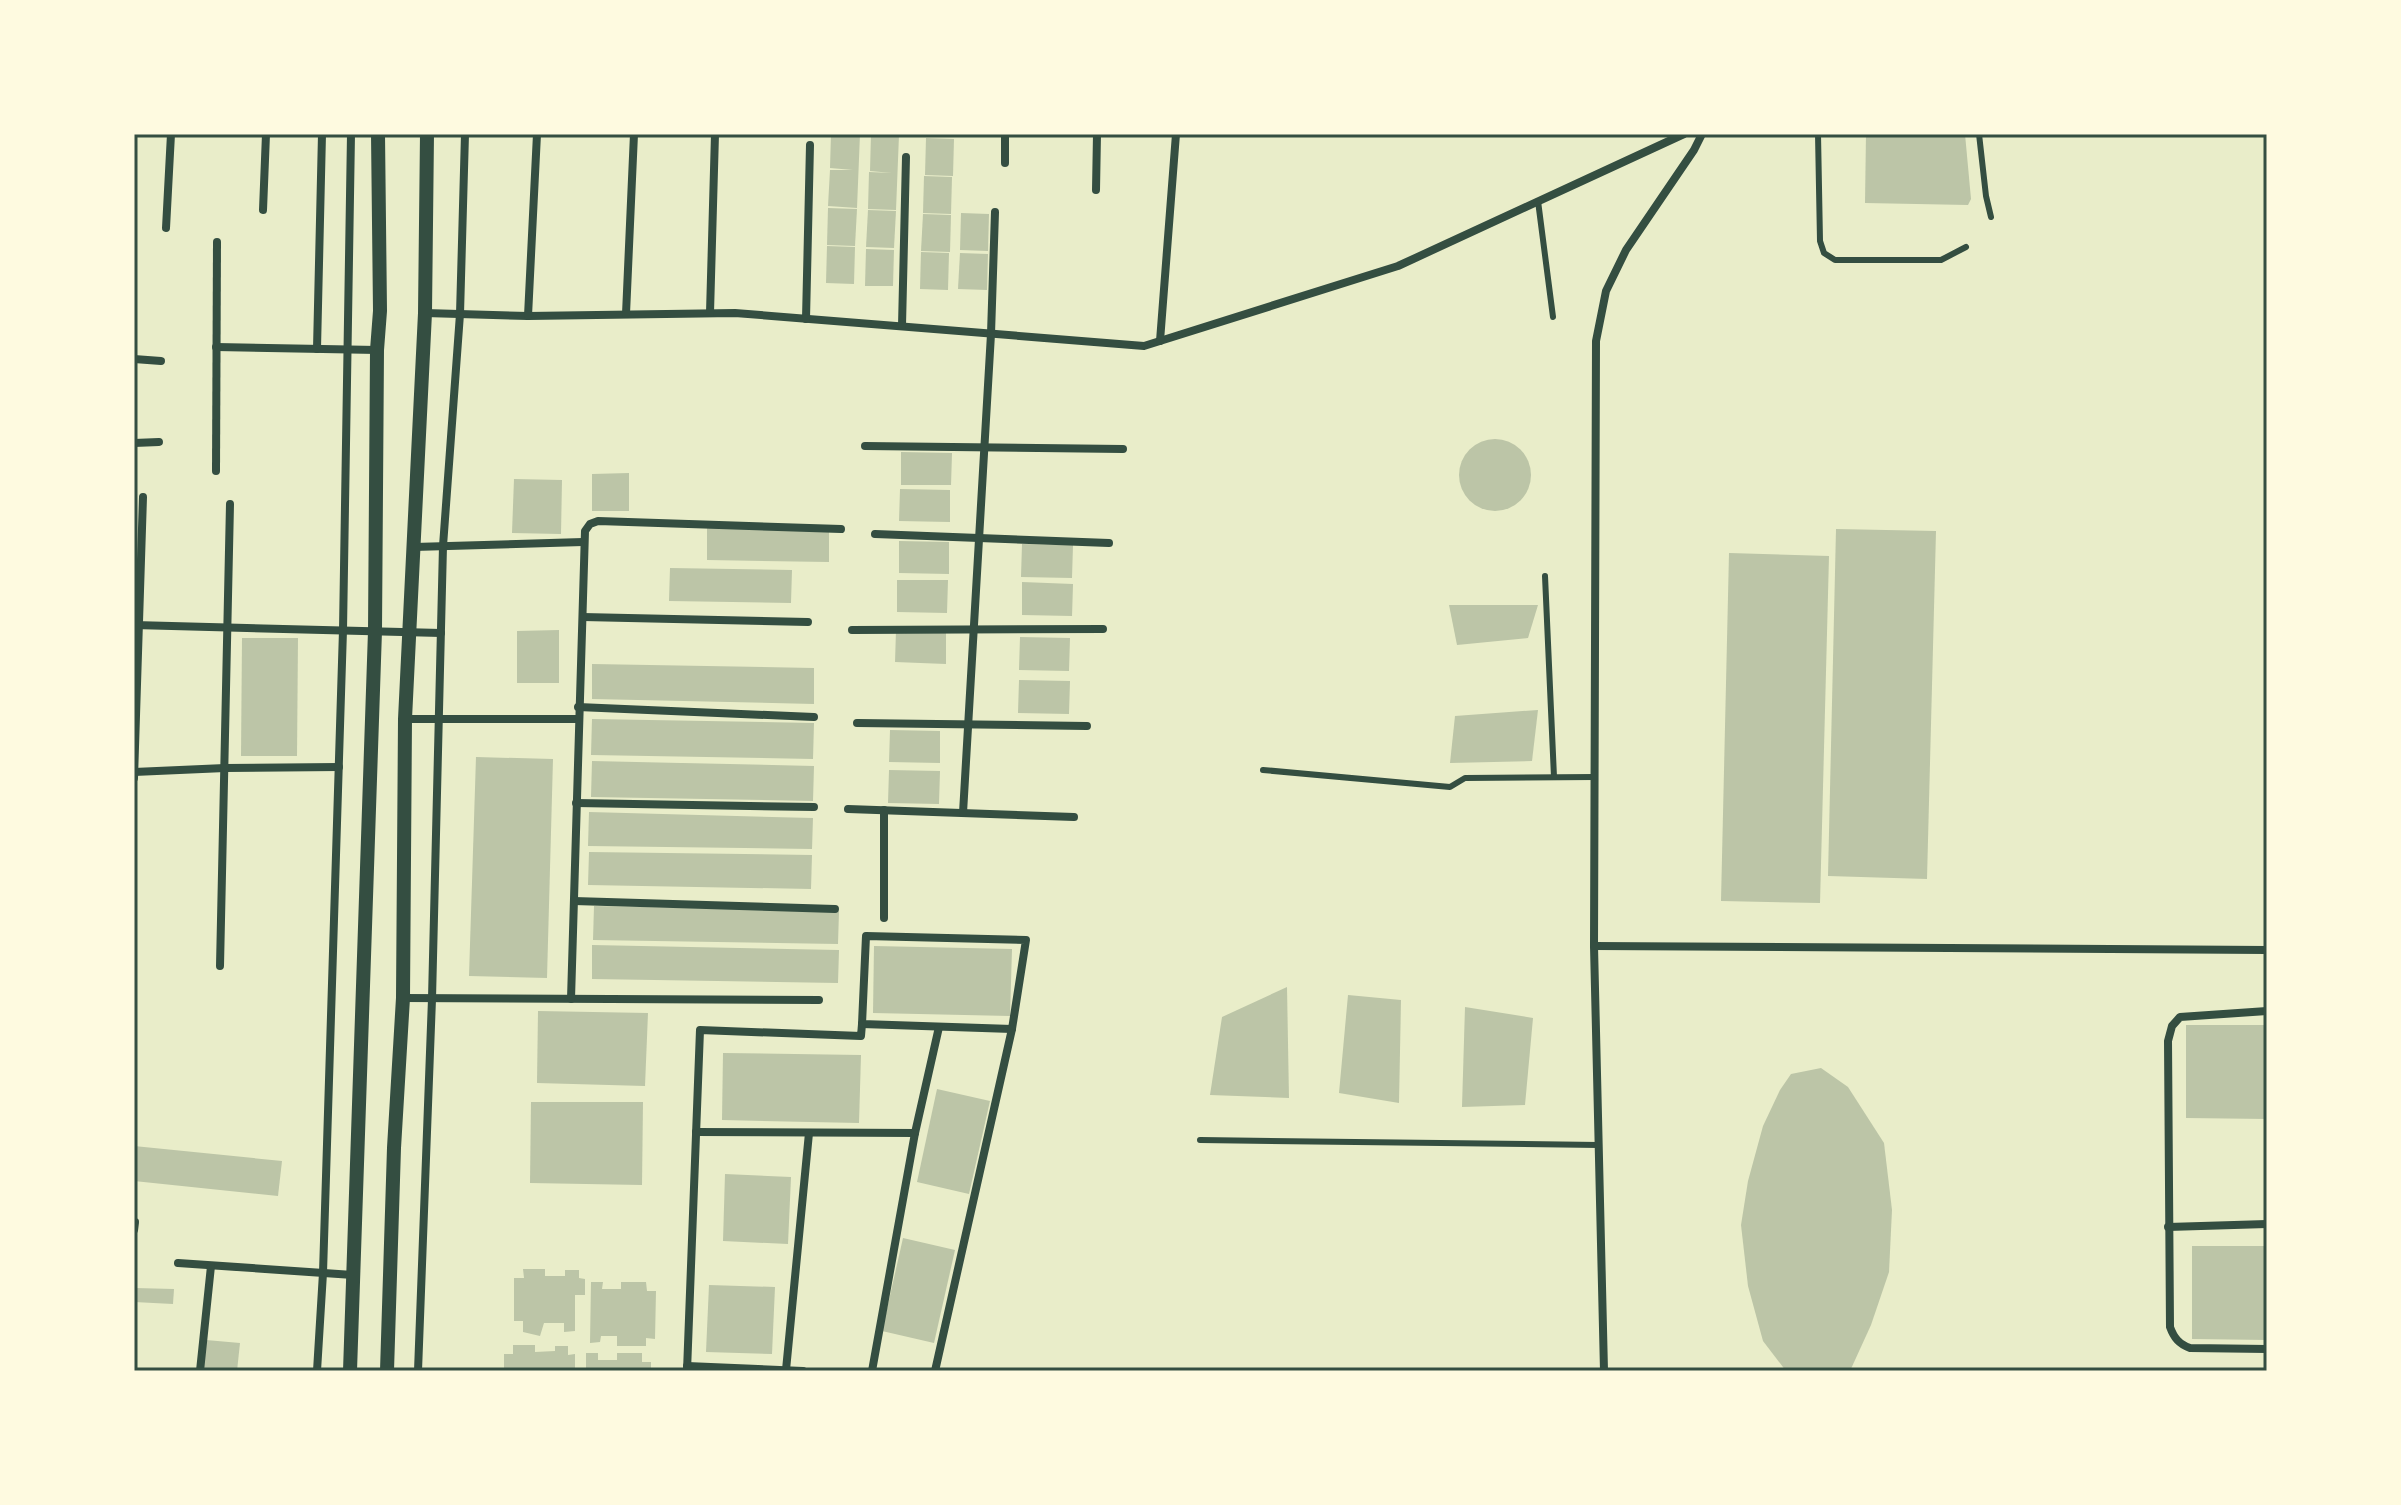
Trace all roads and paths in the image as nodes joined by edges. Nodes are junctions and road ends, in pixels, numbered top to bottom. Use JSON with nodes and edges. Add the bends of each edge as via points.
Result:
{"nodes":[{"id":1,"x":171,"y":134,"type":"edge"},
{"id":2,"x":266,"y":134,"type":"edge"},
{"id":3,"x":322,"y":134,"type":"edge"},
{"id":4,"x":351,"y":134,"type":"edge"},
{"id":5,"x":378,"y":134,"type":"edge"},
{"id":6,"x":427,"y":134,"type":"edge"},
{"id":7,"x":465,"y":134,"type":"edge"},
{"id":8,"x":537,"y":134,"type":"edge"},
{"id":9,"x":634,"y":134,"type":"edge"},
{"id":10,"x":715,"y":134,"type":"edge"},
{"id":11,"x":1005,"y":134,"type":"edge"},
{"id":12,"x":1097,"y":134,"type":"edge"},
{"id":13,"x":1176,"y":134,"type":"edge"},
{"id":14,"x":1684,"y":134,"type":"edge"},
{"id":15,"x":1702,"y":134,"type":"edge"},
{"id":16,"x":1818,"y":134,"type":"edge"},
{"id":17,"x":1979,"y":134,"type":"edge"},
{"id":18,"x":810,"y":145,"type":"dead end"},
{"id":19,"x":906,"y":157,"type":"dead end"},
{"id":20,"x":1005,"y":163,"type":"dead end"},
{"id":21,"x":1096,"y":190,"type":"dead end"},
{"id":22,"x":1538,"y":201,"type":"junction"},
{"id":23,"x":263,"y":210,"type":"dead end"},
{"id":24,"x":995,"y":212,"type":"dead end"},
{"id":25,"x":1991,"y":217,"type":"dead end"},
{"id":26,"x":166,"y":228,"type":"dead end"},
{"id":27,"x":217,"y":242,"type":"dead end"},
{"id":28,"x":1966,"y":247,"type":"dead end"},
{"id":29,"x":425,"y":313,"type":"junction"},
{"id":30,"x":710,"y":313,"type":"junction"},
{"id":31,"x":460,"y":314,"type":"junction"},
{"id":32,"x":626,"y":314,"type":"junction"},
{"id":33,"x":528,"y":316,"type":"junction"},
{"id":34,"x":1553,"y":317,"type":"dead end"},
{"id":35,"x":806,"y":319,"type":"junction"},
{"id":36,"x":902,"y":326,"type":"junction"},
{"id":37,"x":991,"y":334,"type":"junction"},
{"id":38,"x":1160,"y":341,"type":"junction"},
{"id":39,"x":216,"y":347,"type":"junction"},
{"id":40,"x":317,"y":349,"type":"junction"},
{"id":41,"x":348,"y":349,"type":"junction"},
{"id":42,"x":377,"y":350,"type":"junction"},
{"id":43,"x":134,"y":359,"type":"edge"},
{"id":44,"x":161,"y":361,"type":"dead end"},
{"id":45,"x":159,"y":442,"type":"dead end"},
{"id":46,"x":134,"y":443,"type":"edge"},
{"id":47,"x":865,"y":446,"type":"dead end"},
{"id":48,"x":984,"y":448,"type":"junction"},
{"id":49,"x":1123,"y":449,"type":"dead end"},
{"id":50,"x":216,"y":471,"type":"dead end"},
{"id":51,"x":143,"y":497,"type":"dead end"},
{"id":52,"x":230,"y":504,"type":"dead end"},
{"id":53,"x":138,"y":529,"type":"edge"},
{"id":54,"x":841,"y":529,"type":"dead end"},
{"id":55,"x":875,"y":534,"type":"dead end"},
{"id":56,"x":978,"y":536,"type":"junction"},
{"id":57,"x":583,"y":542,"type":"junction"},
{"id":58,"x":1109,"y":543,"type":"dead end"},
{"id":59,"x":443,"y":546,"type":"junction"},
{"id":60,"x":414,"y":547,"type":"junction"},
{"id":61,"x":1545,"y":576,"type":"dead end"},
{"id":62,"x":583,"y":617,"type":"junction"},
{"id":63,"x":808,"y":622,"type":"dead end"},
{"id":64,"x":137,"y":626,"type":"edge"},
{"id":65,"x":228,"y":627,"type":"junction"},
{"id":66,"x":973,"y":629,"type":"junction"},
{"id":67,"x":1103,"y":629,"type":"dead end"},
{"id":68,"x":343,"y":630,"type":"junction"},
{"id":69,"x":852,"y":630,"type":"dead end"},
{"id":70,"x":375,"y":631,"type":"junction"},
{"id":71,"x":409,"y":632,"type":"junction"},
{"id":72,"x":441,"y":633,"type":"junction"},
{"id":73,"x":578,"y":707,"type":"junction"},
{"id":74,"x":814,"y":717,"type":"dead end"},
{"id":75,"x":405,"y":719,"type":"junction"},
{"id":76,"x":440,"y":719,"type":"junction"},
{"id":77,"x":578,"y":719,"type":"junction"},
{"id":78,"x":857,"y":723,"type":"dead end"},
{"id":79,"x":969,"y":724,"type":"junction"},
{"id":80,"x":1087,"y":726,"type":"dead end"},
{"id":81,"x":339,"y":767,"type":"junction"},
{"id":82,"x":225,"y":768,"type":"junction"},
{"id":83,"x":1263,"y":770,"type":"dead end"},
{"id":84,"x":134,"y":774,"type":"edge"},
{"id":85,"x":1554,"y":777,"type":"junction"},
{"id":86,"x":1595,"y":777,"type":"junction"},
{"id":87,"x":576,"y":803,"type":"junction"},
{"id":88,"x":814,"y":807,"type":"dead end"},
{"id":89,"x":848,"y":809,"type":"dead end"},
{"id":90,"x":884,"y":810,"type":"junction"},
{"id":91,"x":963,"y":813,"type":"junction"},
{"id":92,"x":1074,"y":817,"type":"dead end"},
{"id":93,"x":574,"y":901,"type":"junction"},
{"id":94,"x":835,"y":909,"type":"dead end"},
{"id":95,"x":884,"y":918,"type":"dead end"},
{"id":96,"x":1594,"y":946,"type":"junction"},
{"id":97,"x":2267,"y":950,"type":"edge"},
{"id":98,"x":220,"y":966,"type":"dead end"},
{"id":99,"x":403,"y":998,"type":"junction"},
{"id":100,"x":432,"y":999,"type":"junction"},
{"id":101,"x":571,"y":999,"type":"junction"},
{"id":102,"x":819,"y":1000,"type":"dead end"},
{"id":103,"x":2267,"y":1011,"type":"edge"},
{"id":104,"x":862,"y":1024,"type":"junction"},
{"id":105,"x":939,"y":1027,"type":"junction"},
{"id":106,"x":1012,"y":1029,"type":"junction"},
{"id":107,"x":696,"y":1132,"type":"junction"},
{"id":108,"x":809,"y":1133,"type":"junction"},
{"id":109,"x":915,"y":1133,"type":"junction"},
{"id":110,"x":1200,"y":1140,"type":"dead end"},
{"id":111,"x":1599,"y":1145,"type":"junction"},
{"id":112,"x":135,"y":1222,"type":"edge"},
{"id":113,"x":2267,"y":1224,"type":"edge"},
{"id":114,"x":2168,"y":1227,"type":"junction"},
{"id":115,"x":134,"y":1230,"type":"edge"},
{"id":116,"x":178,"y":1263,"type":"dead end"},
{"id":117,"x":211,"y":1266,"type":"junction"},
{"id":118,"x":323,"y":1273,"type":"junction"},
{"id":119,"x":353,"y":1275,"type":"junction"},
{"id":120,"x":2267,"y":1349,"type":"edge"},
{"id":121,"x":687,"y":1368,"type":"edge"},
{"id":122,"x":786,"y":1370,"type":"edge"},
{"id":123,"x":200,"y":1371,"type":"edge"},
{"id":124,"x":317,"y":1371,"type":"edge"},
{"id":125,"x":350,"y":1371,"type":"edge"},
{"id":126,"x":387,"y":1371,"type":"edge"},
{"id":127,"x":418,"y":1371,"type":"edge"},
{"id":128,"x":793,"y":1371,"type":"edge"},
{"id":129,"x":803,"y":1371,"type":"edge"},
{"id":130,"x":872,"y":1371,"type":"edge"},
{"id":131,"x":935,"y":1371,"type":"edge"},
{"id":132,"x":1604,"y":1371,"type":"edge"}],
"edges":[{"from":1,"to":26,"type":"street"},
{"from":2,"to":23,"type":"street"},
{"from":3,"to":40,"type":"street"},
{"from":4,"to":41,"type":"street"},
{"from":5,"to":42,"type":"street"},
{"from":6,"to":29,"type":"street"},
{"from":7,"to":31,"type":"street"},
{"from":8,"to":33,"type":"street"},
{"from":9,"to":32,"type":"street"},
{"from":10,"to":30,"type":"street"},
{"from":11,"to":20,"type":"street"},
{"from":12,"to":21,"type":"street"},
{"from":13,"to":38,"type":"street"},
{"from":14,"to":22,"type":"street"},
{"from":15,"to":86,"type":"street","via":[[1626,250],[1606,291],[1596,341]]},
{"from":16,"to":28,"type":"lane","via":[[1824,253],[1835,260],[1941,260]]},
{"from":17,"to":25,"type":"lane"},
{"from":18,"to":35,"type":"street"},
{"from":19,"to":36,"type":"street"},
{"from":22,"to":34,"type":"lane"},
{"from":22,"to":38,"type":"street","via":[[1398,266]]},
{"from":24,"to":37,"type":"street"},
{"from":27,"to":39,"type":"street"},
{"from":29,"to":31,"type":"street"},
{"from":29,"to":60,"type":"street"},
{"from":30,"to":32,"type":"street"},
{"from":30,"to":35,"type":"street"},
{"from":31,"to":33,"type":"street"},
{"from":31,"to":59,"type":"street"},
{"from":32,"to":33,"type":"street"},
{"from":35,"to":36,"type":"street"},
{"from":36,"to":37,"type":"street"},
{"from":37,"to":38,"type":"street","via":[[1144,346]]},
{"from":37,"to":48,"type":"street"},
{"from":39,"to":40,"type":"street"},
{"from":39,"to":50,"type":"street"},
{"from":40,"to":41,"type":"street"},
{"from":41,"to":42,"type":"street"},
{"from":41,"to":68,"type":"street"},
{"from":42,"to":70,"type":"street"},
{"from":43,"to":44,"type":"street"},
{"from":45,"to":46,"type":"street"},
{"from":47,"to":48,"type":"street"},
{"from":48,"to":49,"type":"street"},
{"from":48,"to":56,"type":"street"},
{"from":51,"to":53,"type":"street"},
{"from":52,"to":65,"type":"street"},
{"from":53,"to":64,"type":"street"},
{"from":54,"to":57,"type":"street","via":[[598,521],[590,524]]},
{"from":55,"to":56,"type":"street"},
{"from":56,"to":58,"type":"street"},
{"from":56,"to":66,"type":"street"},
{"from":57,"to":59,"type":"street"},
{"from":57,"to":62,"type":"street"},
{"from":59,"to":60,"type":"street"},
{"from":59,"to":72,"type":"street"},
{"from":60,"to":71,"type":"street"},
{"from":61,"to":85,"type":"lane"},
{"from":62,"to":63,"type":"street"},
{"from":62,"to":73,"type":"street"},
{"from":64,"to":65,"type":"street"},
{"from":64,"to":84,"type":"street"},
{"from":65,"to":68,"type":"street"},
{"from":65,"to":82,"type":"street"},
{"from":66,"to":67,"type":"street"},
{"from":66,"to":69,"type":"street"},
{"from":66,"to":79,"type":"street"},
{"from":68,"to":70,"type":"street"},
{"from":68,"to":81,"type":"street"},
{"from":70,"to":71,"type":"street"},
{"from":70,"to":119,"type":"street"},
{"from":71,"to":72,"type":"street"},
{"from":71,"to":75,"type":"street"},
{"from":72,"to":76,"type":"street"},
{"from":73,"to":74,"type":"street"},
{"from":73,"to":77,"type":"street"},
{"from":75,"to":76,"type":"street"},
{"from":75,"to":99,"type":"street"},
{"from":76,"to":77,"type":"street"},
{"from":76,"to":100,"type":"street"},
{"from":77,"to":87,"type":"street"},
{"from":78,"to":79,"type":"street"},
{"from":79,"to":80,"type":"street"},
{"from":79,"to":91,"type":"street"},
{"from":81,"to":82,"type":"street"},
{"from":81,"to":118,"type":"street"},
{"from":82,"to":84,"type":"street"},
{"from":82,"to":98,"type":"street"},
{"from":83,"to":85,"type":"lane","via":[[1450,787],[1465,778]]},
{"from":85,"to":86,"type":"lane"},
{"from":86,"to":96,"type":"street"},
{"from":87,"to":88,"type":"street"},
{"from":87,"to":93,"type":"street"},
{"from":89,"to":90,"type":"street"},
{"from":90,"to":91,"type":"street"},
{"from":90,"to":95,"type":"street"},
{"from":91,"to":92,"type":"street"},
{"from":93,"to":94,"type":"street"},
{"from":93,"to":101,"type":"street"},
{"from":96,"to":97,"type":"street"},
{"from":96,"to":111,"type":"street"},
{"from":99,"to":100,"type":"street"},
{"from":99,"to":126,"type":"street"},
{"from":100,"to":101,"type":"street"},
{"from":100,"to":127,"type":"street"},
{"from":101,"to":102,"type":"street"},
{"from":103,"to":114,"type":"street","via":[[2196,1014],[2180,1017],[2172,1026]]},
{"from":104,"to":105,"type":"street"},
{"from":104,"to":106,"type":"street","via":[[866,936],[1026,940]]},
{"from":104,"to":107,"type":"street","via":[[861,1036],[700,1030]]},
{"from":105,"to":106,"type":"street"},
{"from":105,"to":109,"type":"street"},
{"from":106,"to":131,"type":"street"},
{"from":107,"to":108,"type":"street"},
{"from":107,"to":121,"type":"street"},
{"from":108,"to":109,"type":"street"},
{"from":108,"to":122,"type":"street"},
{"from":109,"to":130,"type":"street"},
{"from":110,"to":111,"type":"lane"},
{"from":111,"to":132,"type":"street"},
{"from":112,"to":115,"type":"street"},
{"from":113,"to":114,"type":"street"},
{"from":114,"to":120,"type":"street","via":[[2173,1336],[2181,1345],[2202,1350]]},
{"from":116,"to":117,"type":"street"},
{"from":117,"to":118,"type":"street"},
{"from":117,"to":123,"type":"street"},
{"from":118,"to":119,"type":"street"},
{"from":118,"to":124,"type":"street"},
{"from":119,"to":125,"type":"street"},
{"from":121,"to":122,"type":"street"},
{"from":122,"to":128,"type":"street"},
{"from":128,"to":129,"type":"street"}]}
